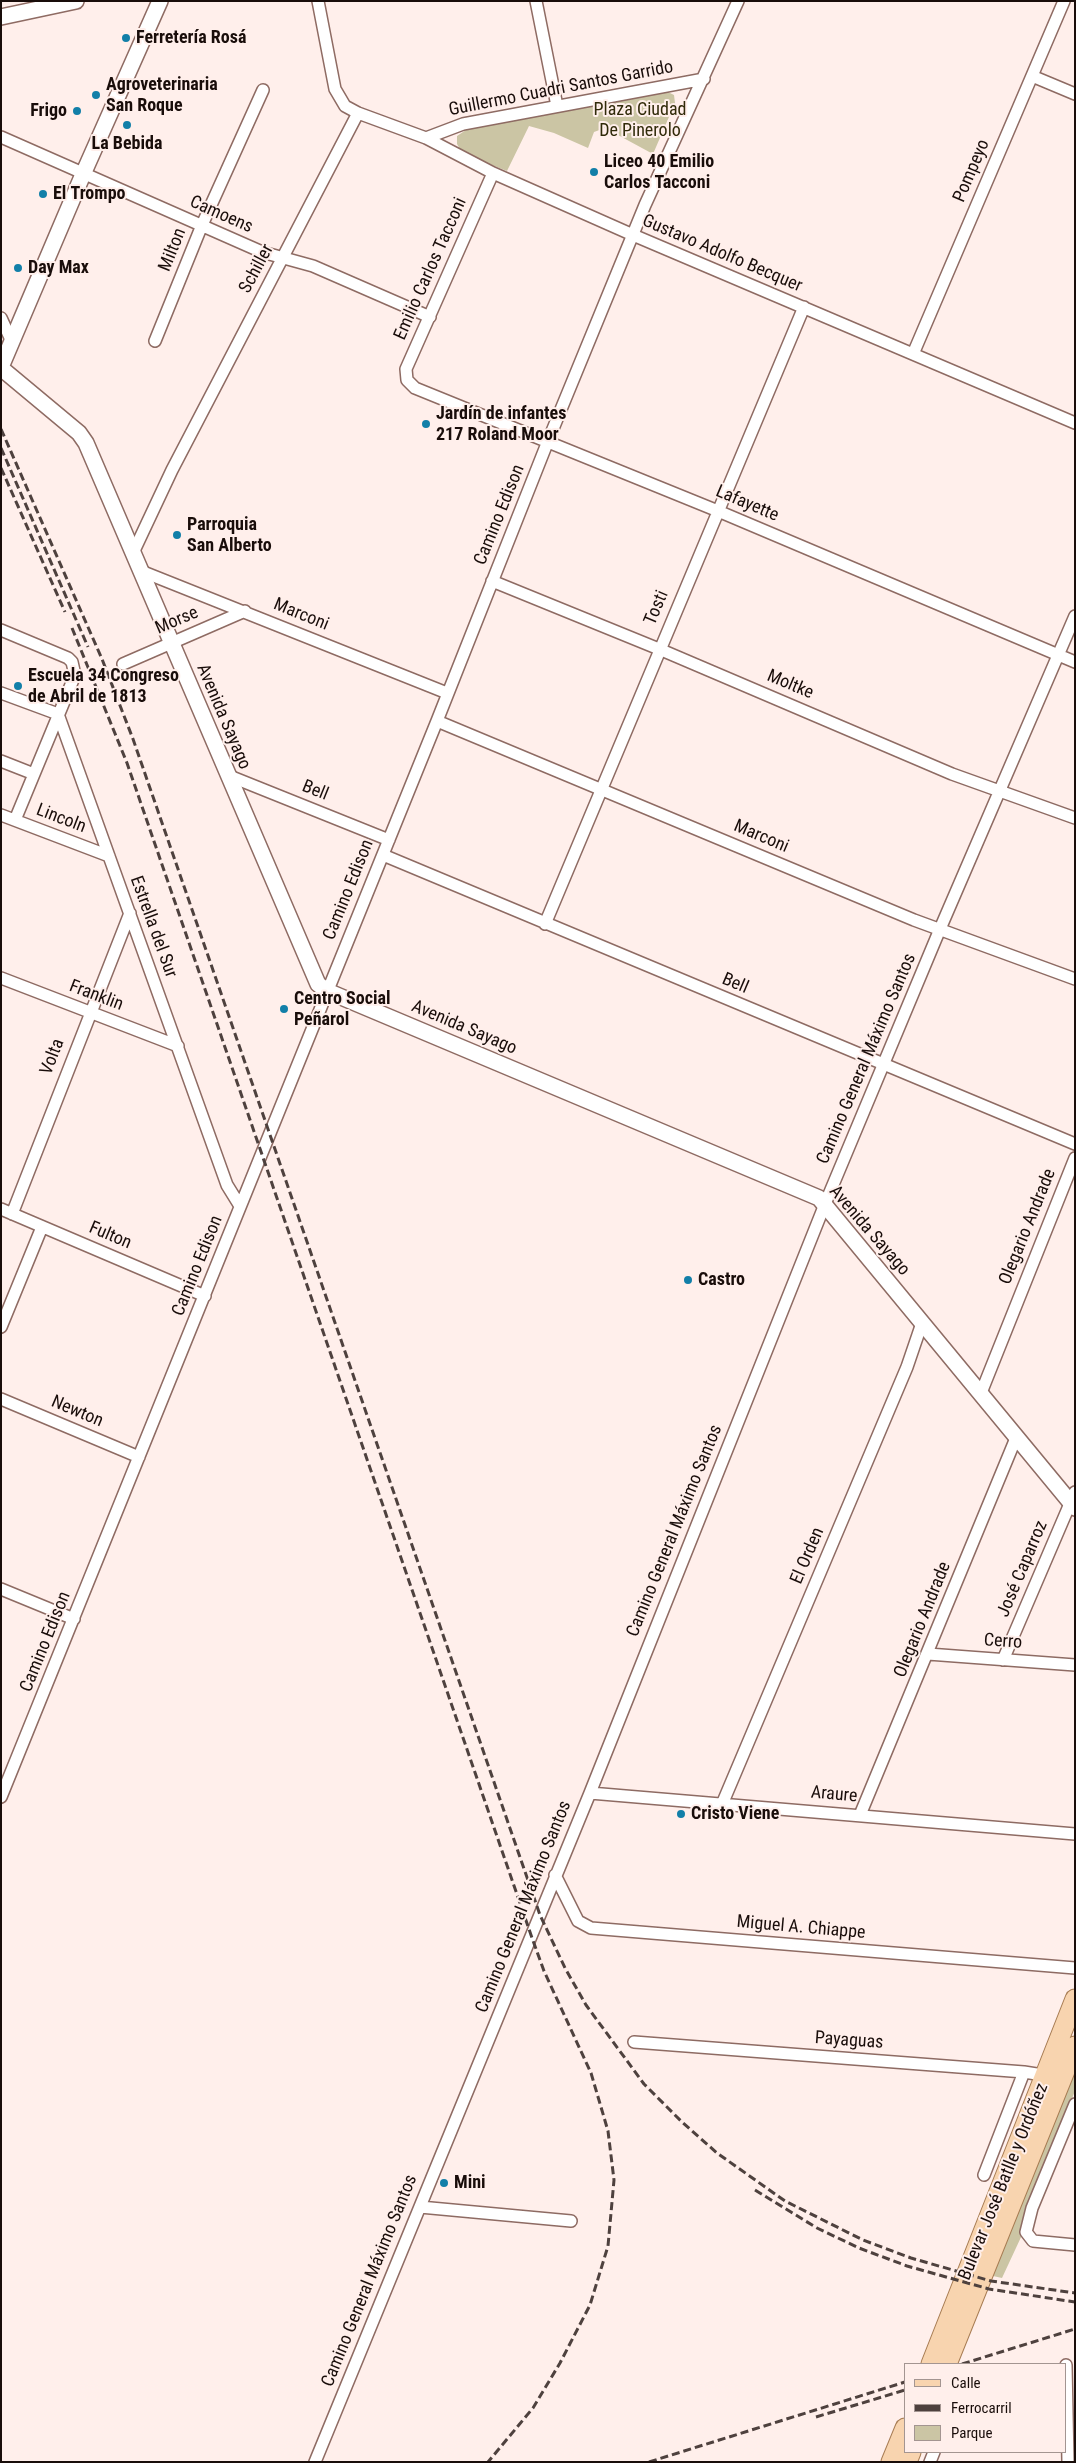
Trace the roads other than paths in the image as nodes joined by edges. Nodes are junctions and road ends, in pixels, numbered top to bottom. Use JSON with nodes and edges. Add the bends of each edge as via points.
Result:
{"nodes":[{"id":1,"x":76,"y":1,"type":"edge"},
{"id":2,"x":160,"y":1,"type":"edge"},
{"id":3,"x":318,"y":1,"type":"edge"},
{"id":4,"x":536,"y":1,"type":"edge"},
{"id":5,"x":738,"y":1,"type":"edge"},
{"id":6,"x":1064,"y":1,"type":"edge"},
{"id":7,"x":1,"y":17,"type":"edge"},
{"id":8,"x":1032,"y":76,"type":"junction"},
{"id":9,"x":704,"y":79,"type":"junction"},
{"id":10,"x":263,"y":90,"type":"dead end"},
{"id":11,"x":1075,"y":94,"type":"edge"},
{"id":12,"x":557,"y":106,"type":"junction"},
{"id":13,"x":358,"y":113,"type":"junction"},
{"id":14,"x":1,"y":137,"type":"edge"},
{"id":15,"x":426,"y":138,"type":"junction"},
{"id":16,"x":84,"y":172,"type":"junction"},
{"id":17,"x":493,"y":174,"type":"junction"},
{"id":18,"x":202,"y":225,"type":"junction"},
{"id":19,"x":633,"y":235,"type":"junction"},
{"id":20,"x":284,"y":257,"type":"junction"},
{"id":21,"x":804,"y":307,"type":"junction"},
{"id":22,"x":430,"y":316,"type":"junction"},
{"id":23,"x":1,"y":318,"type":"edge"},
{"id":24,"x":154,"y":341,"type":"dead end"},
{"id":25,"x":12,"y":342,"type":"junction"},
{"id":26,"x":912,"y":354,"type":"junction"},
{"id":27,"x":1,"y":367,"type":"edge"},
{"id":28,"x":407,"y":380,"type":"joint"},
{"id":29,"x":1075,"y":423,"type":"edge"},
{"id":30,"x":548,"y":441,"type":"junction"},
{"id":31,"x":718,"y":511,"type":"junction"},
{"id":32,"x":133,"y":553,"type":"junction"},
{"id":33,"x":141,"y":571,"type":"junction"},
{"id":34,"x":492,"y":581,"type":"junction"},
{"id":35,"x":245,"y":612,"type":"junction"},
{"id":36,"x":1075,"y":616,"type":"edge"},
{"id":37,"x":1,"y":630,"type":"edge"},
{"id":38,"x":172,"y":643,"type":"junction"},
{"id":39,"x":659,"y":649,"type":"junction"},
{"id":40,"x":1058,"y":655,"type":"junction"},
{"id":41,"x":1075,"y":662,"type":"edge"},
{"id":42,"x":124,"y":664,"type":"dead end"},
{"id":43,"x":1,"y":693,"type":"edge"},
{"id":44,"x":447,"y":693,"type":"junction"},
{"id":45,"x":58,"y":714,"type":"junction"},
{"id":46,"x":437,"y":721,"type":"junction"},
{"id":47,"x":1,"y":761,"type":"edge"},
{"id":48,"x":34,"y":774,"type":"junction"},
{"id":49,"x":227,"y":775,"type":"junction"},
{"id":50,"x":601,"y":788,"type":"junction"},
{"id":51,"x":999,"y":791,"type":"junction"},
{"id":52,"x":1,"y":815,"type":"edge"},
{"id":53,"x":1075,"y":818,"type":"edge"},
{"id":54,"x":15,"y":820,"type":"junction"},
{"id":55,"x":389,"y":840,"type":"junction"},
{"id":56,"x":382,"y":855,"type":"junction"},
{"id":57,"x":109,"y":856,"type":"junction"},
{"id":58,"x":130,"y":913,"type":"junction"},
{"id":59,"x":545,"y":924,"type":"junction"},
{"id":60,"x":940,"y":929,"type":"junction"},
{"id":61,"x":1,"y":978,"type":"edge"},
{"id":62,"x":1075,"y":979,"type":"edge"},
{"id":63,"x":327,"y":991,"type":"junction"},
{"id":64,"x":89,"y":1012,"type":"junction"},
{"id":65,"x":178,"y":1046,"type":"junction"},
{"id":66,"x":884,"y":1064,"type":"junction"},
{"id":67,"x":1075,"y":1144,"type":"edge"},
{"id":68,"x":1075,"y":1158,"type":"edge"},
{"id":69,"x":825,"y":1204,"type":"junction"},
{"id":70,"x":240,"y":1206,"type":"junction"},
{"id":71,"x":7,"y":1212,"type":"edge"},
{"id":72,"x":42,"y":1227,"type":"junction"},
{"id":73,"x":205,"y":1296,"type":"junction"},
{"id":74,"x":922,"y":1323,"type":"junction"},
{"id":75,"x":1,"y":1327,"type":"edge"},
{"id":76,"x":981,"y":1392,"type":"junction"},
{"id":77,"x":1,"y":1399,"type":"edge"},
{"id":78,"x":1016,"y":1438,"type":"junction"},
{"id":79,"x":140,"y":1458,"type":"junction"},
{"id":80,"x":1073,"y":1501,"type":"edge"},
{"id":81,"x":1,"y":1589,"type":"edge"},
{"id":82,"x":74,"y":1619,"type":"junction"},
{"id":83,"x":928,"y":1654,"type":"junction"},
{"id":84,"x":1003,"y":1660,"type":"junction"},
{"id":85,"x":1075,"y":1665,"type":"edge"},
{"id":86,"x":5,"y":1777,"type":"edge"},
{"id":87,"x":590,"y":1792,"type":"junction"},
{"id":88,"x":1,"y":1797,"type":"edge"},
{"id":89,"x":723,"y":1802,"type":"junction"},
{"id":90,"x":860,"y":1815,"type":"junction"},
{"id":91,"x":1075,"y":1834,"type":"edge"},
{"id":92,"x":555,"y":1875,"type":"junction"},
{"id":93,"x":1075,"y":1968,"type":"edge"},
{"id":94,"x":1075,"y":1999,"type":"edge"},
{"id":95,"x":634,"y":2042,"type":"dead end"},
{"id":96,"x":1070,"y":2043,"type":"edge"},
{"id":97,"x":1024,"y":2072,"type":"junction"},
{"id":98,"x":1053,"y":2078,"type":"junction"},
{"id":99,"x":1075,"y":2104,"type":"edge"},
{"id":100,"x":984,"y":2175,"type":"dead end"},
{"id":101,"x":420,"y":2207,"type":"junction"},
{"id":102,"x":571,"y":2221,"type":"dead end"},
{"id":103,"x":1075,"y":2245,"type":"edge"},
{"id":104,"x":931,"y":2363,"type":"edge"},
{"id":105,"x":947,"y":2363,"type":"edge"},
{"id":106,"x":1068,"y":2364,"type":"edge"},
{"id":107,"x":904,"y":2430,"type":"edge"},
{"id":108,"x":314,"y":2462,"type":"edge"},
{"id":109,"x":891,"y":2462,"type":"edge"},
{"id":110,"x":1068,"y":2462,"type":"edge"}],
"edges":[{"from":1,"to":7,"type":"street"},
{"from":2,"to":16,"type":"street"},
{"from":3,"to":13,"type":"street","via":[[337,95],[345,106]]},
{"from":4,"to":12,"type":"street"},
{"from":5,"to":9,"type":"street","name":"Camino Edison"},
{"from":6,"to":8,"type":"street","name":"Pompeyo"},
{"from":8,"to":11,"type":"street"},
{"from":8,"to":26,"type":"street","name":"Pompeyo"},
{"from":9,"to":12,"type":"street","name":"Guillermo Cuadri Santos Garrido"},
{"from":9,"to":19,"type":"street","name":"Camino Edison"},
{"from":10,"to":18,"type":"street","name":"Milton"},
{"from":12,"to":15,"type":"street","name":"Guillermo Cuadri Santos Garrido","via":[[463,124]]},
{"from":13,"to":15,"type":"street","name":"Gustavo Adolfo Becquer"},
{"from":13,"to":20,"type":"street","name":"Schiller"},
{"from":14,"to":16,"type":"street","name":"Camoens"},
{"from":15,"to":17,"type":"street","name":"Gustavo Adolfo Becquer"},
{"from":16,"to":18,"type":"street","name":"Camoens"},
{"from":16,"to":25,"type":"street"},
{"from":17,"to":19,"type":"street","name":"Gustavo Adolfo Becquer"},
{"from":17,"to":22,"type":"street","name":"Emilio Carlos Tacconi"},
{"from":18,"to":20,"type":"street","name":"Camoens","via":[[262,252]]},
{"from":18,"to":24,"type":"street","name":"Milton"},
{"from":19,"to":21,"type":"street","name":"Gustavo Adolfo Becquer"},
{"from":19,"to":30,"type":"street","name":"Camino Edison"},
{"from":20,"to":22,"type":"street","name":"Camoens","via":[[314,266]]},
{"from":20,"to":32,"type":"street","name":"Schiller","via":[[172,470]]},
{"from":21,"to":26,"type":"street","name":"Gustavo Adolfo Becquer"},
{"from":21,"to":31,"type":"street","name":"Tosti"},
{"from":22,"to":28,"type":"street","name":"Emilio Carlos Tacconi","via":[[406,369]]},
{"from":23,"to":25,"type":"street"},
{"from":25,"to":27,"type":"street"},
{"from":26,"to":29,"type":"street","name":"Gustavo Adolfo Becquer"},
{"from":27,"to":32,"type":"street","name":"Avenida Sayago","via":[[79,433]]},
{"from":28,"to":30,"type":"street","name":"Lafayette","via":[[416,388]]},
{"from":30,"to":31,"type":"street","name":"Lafayette"},
{"from":30,"to":34,"type":"street","name":"Camino Edison"},
{"from":31,"to":39,"type":"street","name":"Tosti"},
{"from":31,"to":40,"type":"street","name":"Lafayette"},
{"from":32,"to":33,"type":"street","name":"Avenida Sayago"},
{"from":33,"to":35,"type":"street","name":"Marconi"},
{"from":33,"to":38,"type":"street","name":"Avenida Sayago"},
{"from":34,"to":39,"type":"street","name":"Moltke"},
{"from":34,"to":44,"type":"street","name":"Camino Edison"},
{"from":35,"to":38,"type":"street","name":"Morse"},
{"from":35,"to":44,"type":"street","name":"Marconi"},
{"from":36,"to":40,"type":"street","name":"Camino General Máximo Santos"},
{"from":37,"to":45,"type":"street","via":[[72,662],[75,675]]},
{"from":38,"to":42,"type":"street","name":"Morse"},
{"from":38,"to":49,"type":"street","name":"Avenida Sayago"},
{"from":39,"to":50,"type":"street","name":"Tosti"},
{"from":39,"to":51,"type":"street","name":"Moltke"},
{"from":40,"to":41,"type":"street","name":"Lafayette"},
{"from":40,"to":51,"type":"street","name":"Camino General Máximo Santos"},
{"from":43,"to":45,"type":"street"},
{"from":44,"to":46,"type":"street","name":"Camino Edison"},
{"from":45,"to":48,"type":"street"},
{"from":45,"to":57,"type":"street","name":"Estrella del Sur"},
{"from":46,"to":50,"type":"street","name":"Marconi"},
{"from":46,"to":55,"type":"street","name":"Camino Edison"},
{"from":47,"to":48,"type":"street"},
{"from":48,"to":54,"type":"street"},
{"from":49,"to":55,"type":"street","name":"Bell"},
{"from":49,"to":63,"type":"street","name":"Avenida Sayago","via":[[318,984]]},
{"from":50,"to":59,"type":"street","name":"Tosti"},
{"from":50,"to":60,"type":"street","name":"Marconi"},
{"from":51,"to":53,"type":"street","name":"Moltke"},
{"from":51,"to":60,"type":"street","name":"Camino General Máximo Santos"},
{"from":52,"to":54,"type":"street","name":"Lincoln"},
{"from":54,"to":57,"type":"street","name":"Lincoln"},
{"from":55,"to":56,"type":"street","name":"Camino Edison"},
{"from":56,"to":59,"type":"street","name":"Bell"},
{"from":56,"to":63,"type":"street","name":"Camino Edison"},
{"from":57,"to":58,"type":"street","name":"Estrella del Sur"},
{"from":58,"to":64,"type":"street","name":"Volta"},
{"from":58,"to":65,"type":"street","name":"Estrella del Sur"},
{"from":59,"to":66,"type":"street","name":"Bell"},
{"from":60,"to":62,"type":"street","name":"Marconi"},
{"from":60,"to":66,"type":"street","name":"Camino General Máximo Santos"},
{"from":61,"to":64,"type":"street","name":"Franklin"},
{"from":63,"to":69,"type":"street","name":"Avenida Sayago","via":[[812,1194]]},
{"from":63,"to":70,"type":"street","name":"Camino Edison"},
{"from":64,"to":65,"type":"street","name":"Franklin"},
{"from":64,"to":71,"type":"street","name":"Volta"},
{"from":65,"to":70,"type":"street","name":"Estrella del Sur","via":[[227,1184]]},
{"from":66,"to":67,"type":"street","name":"Bell"},
{"from":66,"to":69,"type":"street","name":"Camino General Máximo Santos"},
{"from":68,"to":76,"type":"street","name":"Olegario Andrade"},
{"from":69,"to":74,"type":"street","name":"Avenida Sayago"},
{"from":69,"to":87,"type":"street","name":"Camino General Máximo Santos"},
{"from":70,"to":73,"type":"street","name":"Camino Edison"},
{"from":71,"to":72,"type":"street","name":"Fulton"},
{"from":72,"to":73,"type":"street","name":"Fulton"},
{"from":72,"to":75,"type":"street"},
{"from":73,"to":79,"type":"street","name":"Camino Edison"},
{"from":74,"to":76,"type":"street","name":"Avenida Sayago"},
{"from":74,"to":89,"type":"street","name":"El Orden","via":[[907,1367]]},
{"from":76,"to":78,"type":"street","name":"Avenida Sayago"},
{"from":77,"to":79,"type":"street","name":"Newton"},
{"from":78,"to":80,"type":"street","name":"Avenida Sayago"},
{"from":78,"to":83,"type":"street","name":"Olegario Andrade"},
{"from":79,"to":82,"type":"street","name":"Camino Edison"},
{"from":80,"to":84,"type":"street","name":"José Caparroz"},
{"from":81,"to":82,"type":"street"},
{"from":82,"to":86,"type":"street","name":"Camino Edison"},
{"from":83,"to":84,"type":"street","name":"Cerro"},
{"from":83,"to":90,"type":"street","name":"Olegario Andrade"},
{"from":84,"to":85,"type":"street","name":"Cerro"},
{"from":86,"to":88,"type":"street","name":"Camino Edison"},
{"from":87,"to":89,"type":"street","name":"Araure"},
{"from":87,"to":92,"type":"street","name":"Camino General Máximo Santos"},
{"from":89,"to":90,"type":"street","name":"Araure"},
{"from":90,"to":91,"type":"street","name":"Araure"},
{"from":92,"to":93,"type":"street","name":"Miguel A. Chiappe","via":[[575,1917],[591,1928]]},
{"from":92,"to":101,"type":"street","name":"Camino General Máximo Santos"},
{"from":94,"to":96,"type":"main road","name":"Bulevar José Batlle y Ordóñez"},
{"from":95,"to":97,"type":"street","name":"Payaguas"},
{"from":96,"to":98,"type":"main road","name":"Bulevar José Batlle y Ordóñez"},
{"from":97,"to":98,"type":"street","name":"Payaguas"},
{"from":97,"to":100,"type":"street","name":"Bulevar José Batlle y Ordóñez"},
{"from":98,"to":104,"type":"main road","name":"Bulevar José Batlle y Ordóñez"},
{"from":98,"to":105,"type":"main road","name":"Bulevar José Batlle y Ordóñez"},
{"from":99,"to":103,"type":"street","name":"Bulevar José Batlle y Ordóñez","via":[[1026,2225],[1027,2236],[1033,2241]]},
{"from":101,"to":102,"type":"street"},
{"from":101,"to":108,"type":"street","name":"Camino General Máximo Santos"},
{"from":106,"to":110,"type":"street"},
{"from":107,"to":109,"type":"main road"}]}
